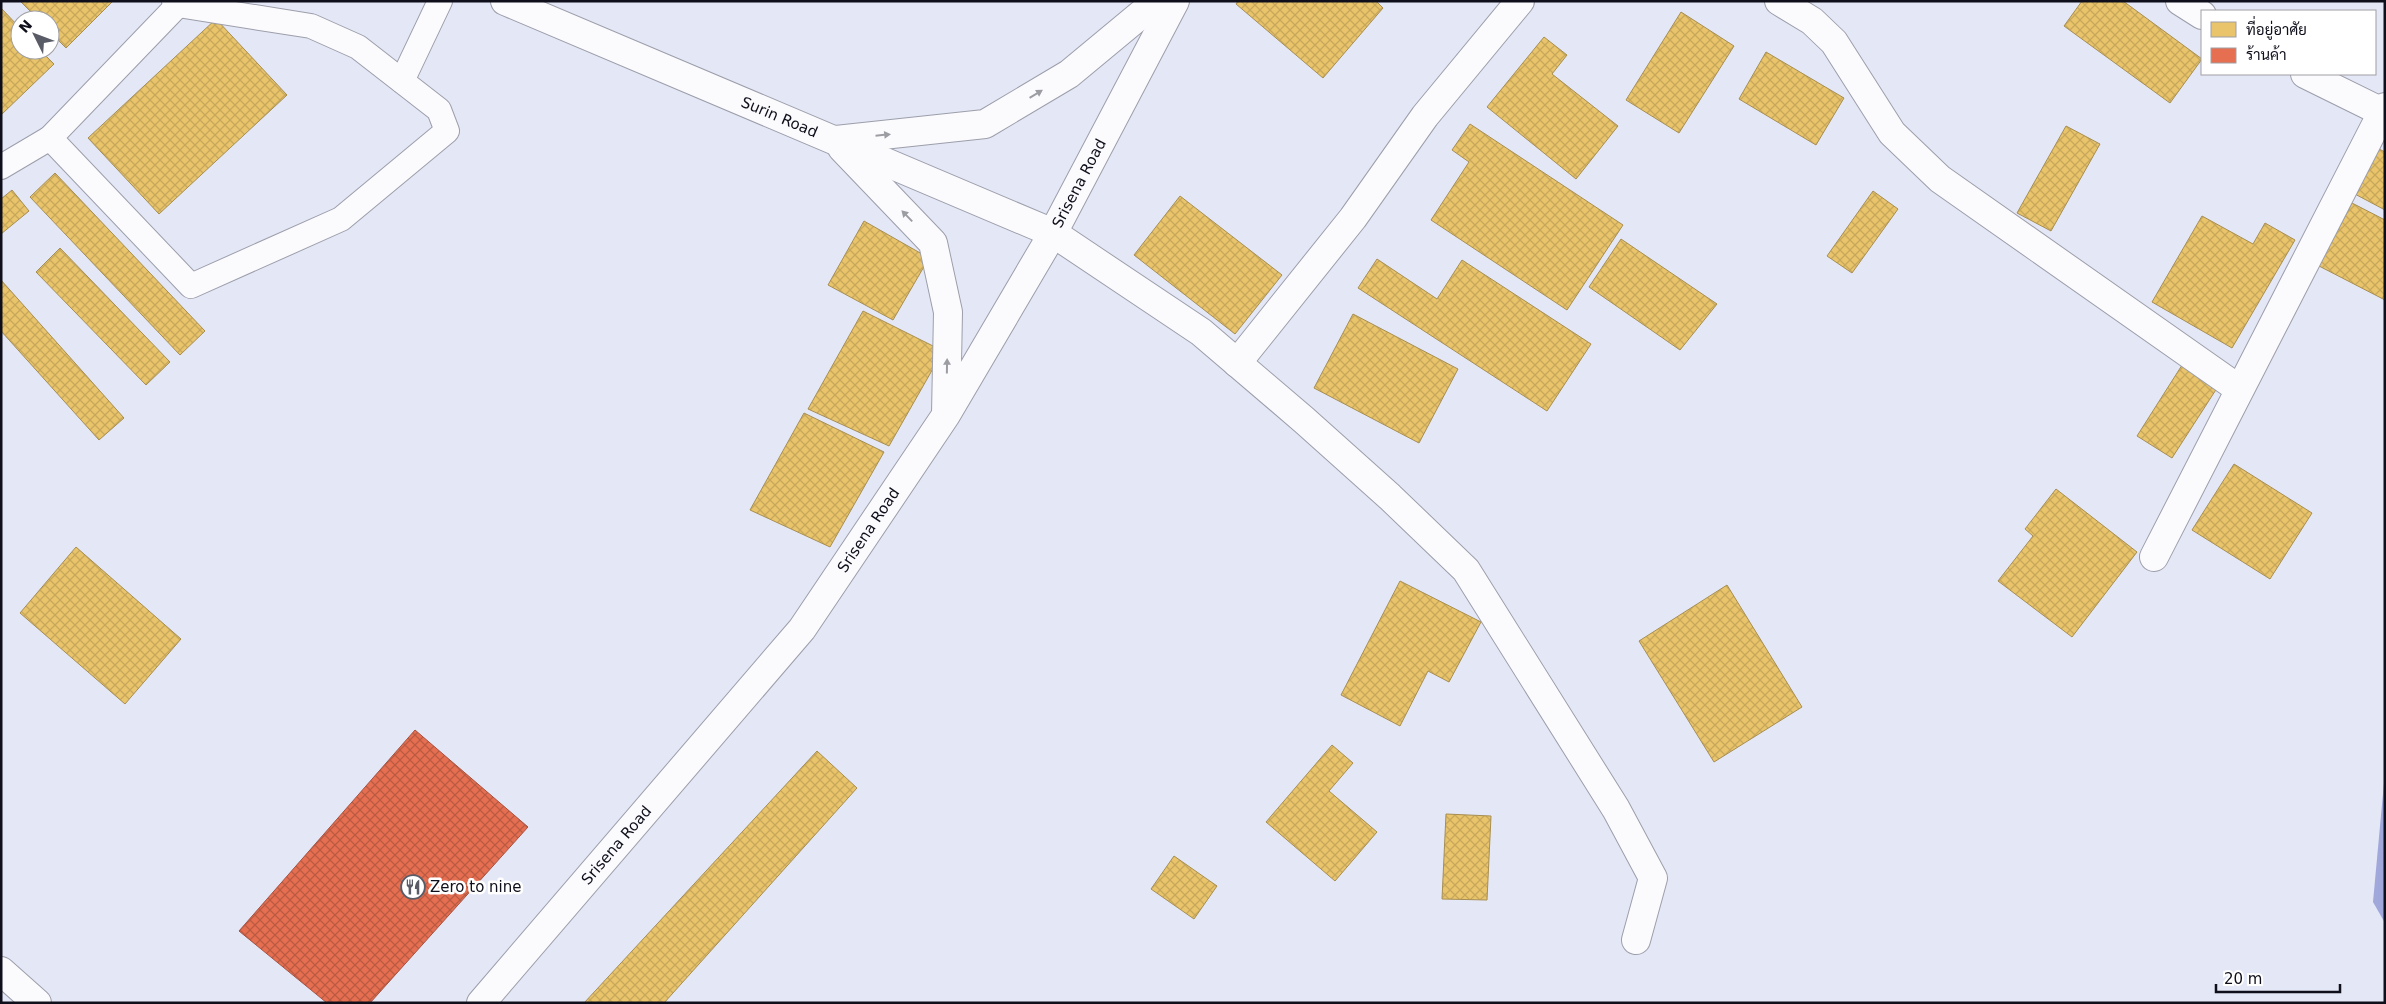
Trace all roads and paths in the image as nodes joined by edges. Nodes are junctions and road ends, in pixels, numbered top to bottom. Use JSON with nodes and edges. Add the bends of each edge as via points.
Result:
{"nodes":[{"id":1,"x":440,"y":1,"type":"edge"},
{"id":2,"x":505,"y":1,"type":"edge"},
{"id":3,"x":1156,"y":1,"type":"edge"},
{"id":4,"x":1175,"y":1,"type":"edge"},
{"id":5,"x":1520,"y":1,"type":"edge"},
{"id":6,"x":1778,"y":1,"type":"edge"},
{"id":7,"x":2180,"y":1,"type":"edge"},
{"id":8,"x":176,"y":3,"type":"edge"},
{"id":9,"x":2201,"y":14,"type":"edge"},
{"id":10,"x":2307,"y":75,"type":"edge"},
{"id":11,"x":402,"y":81,"type":"junction"},
{"id":12,"x":2384,"y":109,"type":"edge"},
{"id":13,"x":50,"y":138,"type":"junction"},
{"id":14,"x":834,"y":140,"type":"junction"},
{"id":15,"x":1,"y":167,"type":"edge"},
{"id":16,"x":1053,"y":232,"type":"junction"},
{"id":17,"x":1237,"y":363,"type":"junction"},
{"id":18,"x":2239,"y":389,"type":"junction"},
{"id":19,"x":946,"y":415,"type":"junction"},
{"id":20,"x":2154,"y":557,"type":"dead end"},
{"id":21,"x":1636,"y":940,"type":"dead end"},
{"id":22,"x":1,"y":971,"type":"edge"},
{"id":23,"x":37,"y":1003,"type":"edge"},
{"id":24,"x":481,"y":1003,"type":"edge"}],
"edges":[{"from":1,"to":11,"type":"lane"},
{"from":2,"to":14,"type":"street","name":"Surin Road"},
{"from":14,"to":3,"type":"street","one_way":true,"via":[[985,124],[1069,74]]},
{"from":4,"to":16,"type":"street","name":"Srisena Road"},
{"from":5,"to":17,"type":"street","via":[[1425,116],[1353,218]]},
{"from":6,"to":18,"type":"street","via":[[1812,20],[1834,42],[1892,133],[1940,179]]},
{"from":7,"to":9,"type":"street"},
{"from":8,"to":11,"type":"lane","via":[[311,26],[358,47]]},
{"from":8,"to":13,"type":"lane"},
{"from":10,"to":12,"type":"street"},
{"from":11,"to":13,"type":"lane","via":[[439,110],[447,131],[341,219],[191,286]]},
{"from":12,"to":18,"type":"street"},
{"from":13,"to":15,"type":"lane"},
{"from":14,"to":16,"type":"street","name":"Surin Road"},
{"from":19,"to":14,"type":"street","one_way":true,"via":[[948,312],[933,243]]},
{"from":16,"to":17,"type":"street","name":"Surin Road","via":[[1201,332]]},
{"from":16,"to":19,"type":"street","name":"Srisena Road"},
{"from":17,"to":21,"type":"street","name":"Surin Road","via":[[1390,497],[1466,570],[1616,809],[1653,878]]},
{"from":18,"to":20,"type":"street"},
{"from":19,"to":24,"type":"street","name":"Srisena Road","via":[[802,629]]},
{"from":22,"to":23,"type":"street"}]}
